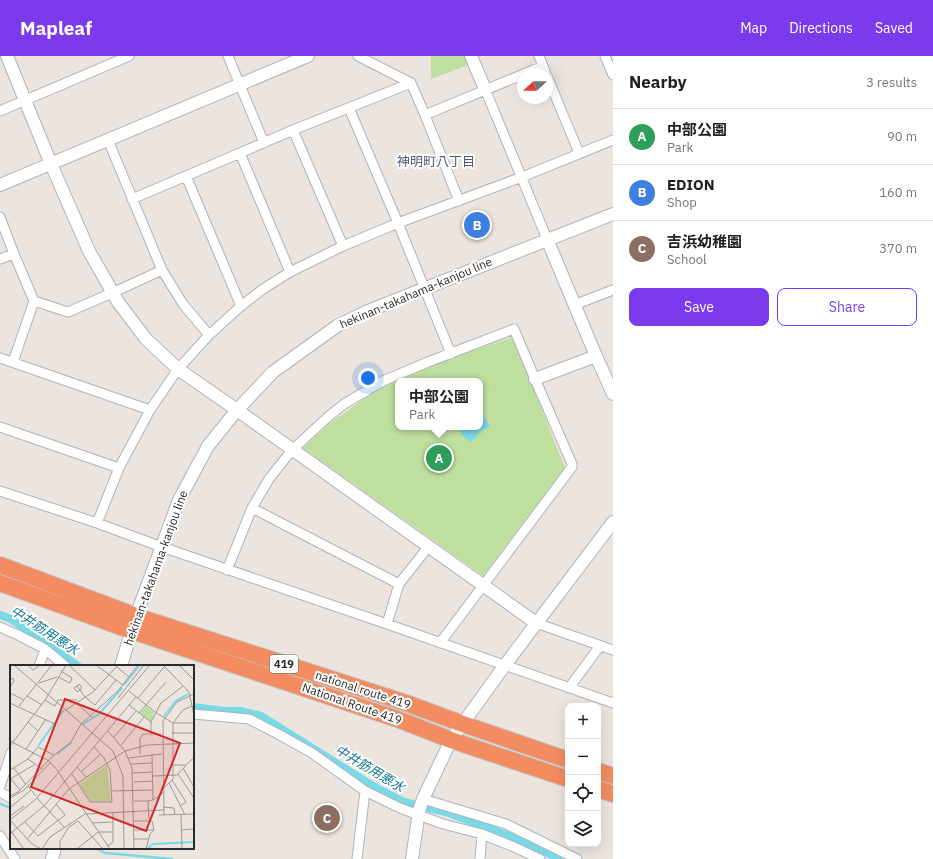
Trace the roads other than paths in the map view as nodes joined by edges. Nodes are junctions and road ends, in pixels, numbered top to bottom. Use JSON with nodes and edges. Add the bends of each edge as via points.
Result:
{"nodes":[{"id":1,"x":7,"y":56,"type":"edge"},
{"id":2,"x":128,"y":56,"type":"edge"},
{"id":3,"x":228,"y":56,"type":"edge"},
{"id":4,"x":308,"y":56,"type":"edge"},
{"id":5,"x":358,"y":56,"type":"edge"},
{"id":6,"x":471,"y":56,"type":"edge"},
{"id":7,"x":539,"y":56,"type":"edge"},
{"id":8,"x":605,"y":56,"type":"edge"},
{"id":9,"x":544,"y":68,"type":"edge"},
{"id":10,"x":613,"y":75,"type":"edge"},
{"id":11,"x":517,"y":80,"type":"edge"},
{"id":12,"x":411,"y":84,"type":"junction"},
{"id":13,"x":240,"y":85,"type":"junction"},
{"id":14,"x":485,"y":89,"type":"junction"},
{"id":15,"x":553,"y":91,"type":"edge"},
{"id":16,"x":25,"y":100,"type":"junction"},
{"id":17,"x":348,"y":108,"type":"junction"},
{"id":18,"x":0,"y":111,"type":"edge"},
{"id":19,"x":425,"y":115,"type":"junction"},
{"id":20,"x":294,"y":130,"type":"junction"},
{"id":21,"x":108,"y":140,"type":"junction"},
{"id":22,"x":613,"y":140,"type":"edge"},
{"id":23,"x":264,"y":143,"type":"junction"},
{"id":24,"x":579,"y":153,"type":"junction"},
{"id":25,"x":240,"y":154,"type":"junction"},
{"id":26,"x":51,"y":164,"type":"junction"},
{"id":27,"x":186,"y":176,"type":"junction"},
{"id":28,"x":522,"y":177,"type":"junction"},
{"id":29,"x":0,"y":185,"type":"edge"},
{"id":30,"x":132,"y":199,"type":"junction"},
{"id":31,"x":459,"y":200,"type":"junction"},
{"id":32,"x":613,"y":214,"type":"edge"},
{"id":33,"x":0,"y":217,"type":"edge"},
{"id":34,"x":398,"y":223,"type":"junction"},
{"id":35,"x":547,"y":239,"type":"junction"},
{"id":36,"x":343,"y":246,"type":"junction"},
{"id":37,"x":14,"y":254,"type":"junction"},
{"id":38,"x":0,"y":259,"type":"edge"},
{"id":39,"x":162,"y":270,"type":"junction"},
{"id":40,"x":290,"y":272,"type":"junction"},
{"id":41,"x":424,"y":290,"type":"junction"},
{"id":42,"x":613,"y":290,"type":"edge"},
{"id":43,"x":112,"y":293,"type":"junction"},
{"id":44,"x":34,"y":301,"type":"junction"},
{"id":45,"x":574,"y":305,"type":"junction"},
{"id":46,"x":241,"y":306,"type":"junction"},
{"id":47,"x":209,"y":335,"type":"junction"},
{"id":48,"x":451,"y":354,"type":"junction"},
{"id":49,"x":596,"y":356,"type":"junction"},
{"id":50,"x":0,"y":358,"type":"edge"},
{"id":51,"x":13,"y":362,"type":"junction"},
{"id":52,"x":178,"y":369,"type":"junction"},
{"id":53,"x":535,"y":379,"type":"junction"},
{"id":54,"x":613,"y":394,"type":"edge"},
{"id":55,"x":150,"y":410,"type":"junction"},
{"id":56,"x":236,"y":410,"type":"junction"},
{"id":57,"x":0,"y":427,"type":"edge"},
{"id":58,"x":292,"y":450,"type":"junction"},
{"id":59,"x":119,"y":468,"type":"junction"},
{"id":60,"x":0,"y":491,"type":"edge"},
{"id":61,"x":252,"y":508,"type":"junction"},
{"id":62,"x":613,"y":522,"type":"edge"},
{"id":63,"x":97,"y":523,"type":"junction"},
{"id":64,"x":429,"y":546,"type":"junction"},
{"id":65,"x":162,"y":547,"type":"junction"},
{"id":66,"x":0,"y":565,"type":"edge"},
{"id":67,"x":227,"y":570,"type":"junction"},
{"id":68,"x":0,"y":583,"type":"edge"},
{"id":69,"x":399,"y":584,"type":"junction"},
{"id":70,"x":482,"y":585,"type":"junction"},
{"id":71,"x":536,"y":623,"type":"junction"},
{"id":72,"x":134,"y":624,"type":"junction"},
{"id":73,"x":386,"y":624,"type":"junction"},
{"id":74,"x":0,"y":627,"type":"edge"},
{"id":75,"x":440,"y":642,"type":"junction"},
{"id":76,"x":600,"y":646,"type":"junction"},
{"id":77,"x":44,"y":649,"type":"junction"},
{"id":78,"x":613,"y":650,"type":"edge"},
{"id":79,"x":39,"y":665,"type":"edge"},
{"id":80,"x":64,"y":665,"type":"edge"},
{"id":81,"x":121,"y":665,"type":"edge"},
{"id":82,"x":504,"y":665,"type":"junction"},
{"id":83,"x":569,"y":688,"type":"junction"},
{"id":84,"x":613,"y":703,"type":"edge"},
{"id":85,"x":194,"y":714,"type":"edge"},
{"id":86,"x":463,"y":724,"type":"junction"},
{"id":87,"x":452,"y":740,"type":"junction"},
{"id":88,"x":10,"y":756,"type":"edge"},
{"id":89,"x":565,"y":759,"type":"edge"},
{"id":90,"x":601,"y":772,"type":"edge"},
{"id":91,"x":613,"y":776,"type":"edge"},
{"id":92,"x":565,"y":778,"type":"edge"},
{"id":93,"x":0,"y":786,"type":"edge"},
{"id":94,"x":601,"y":790,"type":"edge"},
{"id":95,"x":365,"y":791,"type":"junction"},
{"id":96,"x":0,"y":792,"type":"edge"},
{"id":97,"x":613,"y":794,"type":"edge"},
{"id":98,"x":10,"y":797,"type":"edge"},
{"id":99,"x":421,"y":807,"type":"junction"},
{"id":100,"x":482,"y":834,"type":"junction"},
{"id":101,"x":0,"y":836,"type":"edge"},
{"id":102,"x":55,"y":849,"type":"edge"},
{"id":103,"x":15,"y":859,"type":"edge"},
{"id":104,"x":52,"y":859,"type":"edge"},
{"id":105,"x":357,"y":859,"type":"edge"},
{"id":106,"x":412,"y":859,"type":"edge"},
{"id":107,"x":480,"y":859,"type":"edge"},
{"id":108,"x":540,"y":859,"type":"edge"},
{"id":109,"x":577,"y":859,"type":"edge"}],
"edges":[{"from":1,"to":16,"type":"street"},
{"from":2,"to":16,"type":"street"},
{"from":3,"to":13,"type":"street"},
{"from":4,"to":13,"type":"street"},
{"from":5,"to":12,"type":"street"},
{"from":6,"to":14,"type":"street"},
{"from":7,"to":9,"type":"street"},
{"from":8,"to":10,"type":"street"},
{"from":11,"to":14,"type":"street"},
{"from":12,"to":17,"type":"street"},
{"from":12,"to":19,"type":"street"},
{"from":13,"to":21,"type":"street"},
{"from":13,"to":23,"type":"street"},
{"from":14,"to":19,"type":"street"},
{"from":14,"to":28,"type":"street"},
{"from":15,"to":24,"type":"street"},
{"from":16,"to":18,"type":"street"},
{"from":16,"to":26,"type":"street"},
{"from":17,"to":20,"type":"street"},
{"from":17,"to":34,"type":"street"},
{"from":19,"to":31,"type":"street"},
{"from":20,"to":23,"type":"street"},
{"from":20,"to":36,"type":"street"},
{"from":21,"to":26,"type":"street"},
{"from":21,"to":30,"type":"street"},
{"from":22,"to":24,"type":"street"},
{"from":23,"to":25,"type":"street"},
{"from":24,"to":28,"type":"street"},
{"from":25,"to":27,"type":"street"},
{"from":25,"to":40,"type":"street"},
{"from":26,"to":29,"type":"street"},
{"from":26,"to":43,"type":"street","via":[[89,251]]},
{"from":27,"to":30,"type":"street"},
{"from":27,"to":46,"type":"street"},
{"from":28,"to":31,"type":"street"},
{"from":28,"to":35,"type":"street"},
{"from":30,"to":39,"type":"street"},
{"from":31,"to":34,"type":"street"},
{"from":32,"to":35,"type":"street","name":"hekinan-takahama-kanjou line"},
{"from":33,"to":37,"type":"street"},
{"from":34,"to":36,"type":"street"},
{"from":34,"to":41,"type":"street"},
{"from":35,"to":41,"type":"street","name":"hekinan-takahama-kanjou line"},
{"from":35,"to":45,"type":"street"},
{"from":36,"to":40,"type":"street"},
{"from":37,"to":38,"type":"street"},
{"from":37,"to":44,"type":"street"},
{"from":39,"to":43,"type":"street"},
{"from":39,"to":47,"type":"street","via":[[182,304]]},
{"from":40,"to":46,"type":"street"},
{"from":41,"to":48,"type":"street"},
{"from":41,"to":56,"type":"street","name":"hekinan-takahama-kanjou line","via":[[368,311],[338,326],[273,372]]},
{"from":42,"to":45,"type":"street"},
{"from":43,"to":44,"type":"street","via":[[68,312]]},
{"from":43,"to":52,"type":"street","via":[[146,339]]},
{"from":44,"to":51,"type":"street"},
{"from":45,"to":49,"type":"street"},
{"from":46,"to":47,"type":"street"},
{"from":47,"to":52,"type":"street"},
{"from":48,"to":53,"type":"street","via":[[514,329]]},
{"from":48,"to":58,"type":"street","via":[[383,381],[344,404]]},
{"from":49,"to":53,"type":"street"},
{"from":49,"to":54,"type":"street"},
{"from":50,"to":51,"type":"street"},
{"from":51,"to":55,"type":"street"},
{"from":52,"to":55,"type":"street"},
{"from":52,"to":56,"type":"street"},
{"from":53,"to":70,"type":"street","via":[[572,467]]},
{"from":55,"to":59,"type":"street"},
{"from":56,"to":58,"type":"street"},
{"from":56,"to":65,"type":"street","name":"hekinan-takahama-kanjou line","via":[[208,446],[179,500]]},
{"from":57,"to":59,"type":"street"},
{"from":58,"to":61,"type":"street","via":[[268,479]]},
{"from":58,"to":64,"type":"street"},
{"from":59,"to":63,"type":"street"},
{"from":60,"to":63,"type":"street"},
{"from":61,"to":67,"type":"street"},
{"from":61,"to":69,"type":"street"},
{"from":62,"to":71,"type":"street"},
{"from":63,"to":65,"type":"street"},
{"from":64,"to":69,"type":"street"},
{"from":64,"to":70,"type":"street"},
{"from":65,"to":67,"type":"street"},
{"from":65,"to":72,"type":"street","name":"hekinan-takahama-kanjou line"},
{"from":66,"to":72,"type":"highway","name":"national route 419","number":"419"},
{"from":67,"to":73,"type":"street"},
{"from":68,"to":72,"type":"highway","name":"National Route 419","number":"419"},
{"from":69,"to":73,"type":"street"},
{"from":70,"to":71,"type":"street"},
{"from":70,"to":75,"type":"street"},
{"from":71,"to":76,"type":"street"},
{"from":71,"to":82,"type":"street"},
{"from":72,"to":81,"type":"street","name":"hekinan-takahama-kanjou line"},
{"from":72,"to":86,"type":"highway","name":"national route 419","number":"419","via":[[406,703]]},
{"from":72,"to":87,"type":"highway","name":"National Route 419","number":"419"},
{"from":73,"to":75,"type":"street"},
{"from":74,"to":77,"type":"street"},
{"from":75,"to":82,"type":"street"},
{"from":76,"to":78,"type":"street"},
{"from":76,"to":83,"type":"street"},
{"from":77,"to":79,"type":"street"},
{"from":77,"to":80,"type":"street"},
{"from":82,"to":83,"type":"street"},
{"from":82,"to":86,"type":"street"},
{"from":83,"to":84,"type":"street"},
{"from":85,"to":95,"type":"street","via":[[249,719],[312,753]]},
{"from":86,"to":87,"type":"street"},
{"from":86,"to":89,"type":"highway","name":"national route 419","number":"419"},
{"from":87,"to":92,"type":"highway","name":"National Route 419","number":"419"},
{"from":87,"to":99,"type":"street"},
{"from":88,"to":93,"type":"street"},
{"from":90,"to":91,"type":"highway"},
{"from":94,"to":97,"type":"highway"},
{"from":95,"to":99,"type":"street","via":[[386,802]]},
{"from":95,"to":105,"type":"street"},
{"from":96,"to":98,"type":"street"},
{"from":99,"to":100,"type":"street","via":[[443,824]]},
{"from":99,"to":106,"type":"street"},
{"from":99,"to":109,"type":"street","via":[[506,824]]},
{"from":100,"to":107,"type":"street"},
{"from":100,"to":108,"type":"street"},
{"from":101,"to":103,"type":"street"},
{"from":102,"to":104,"type":"street"}]}
